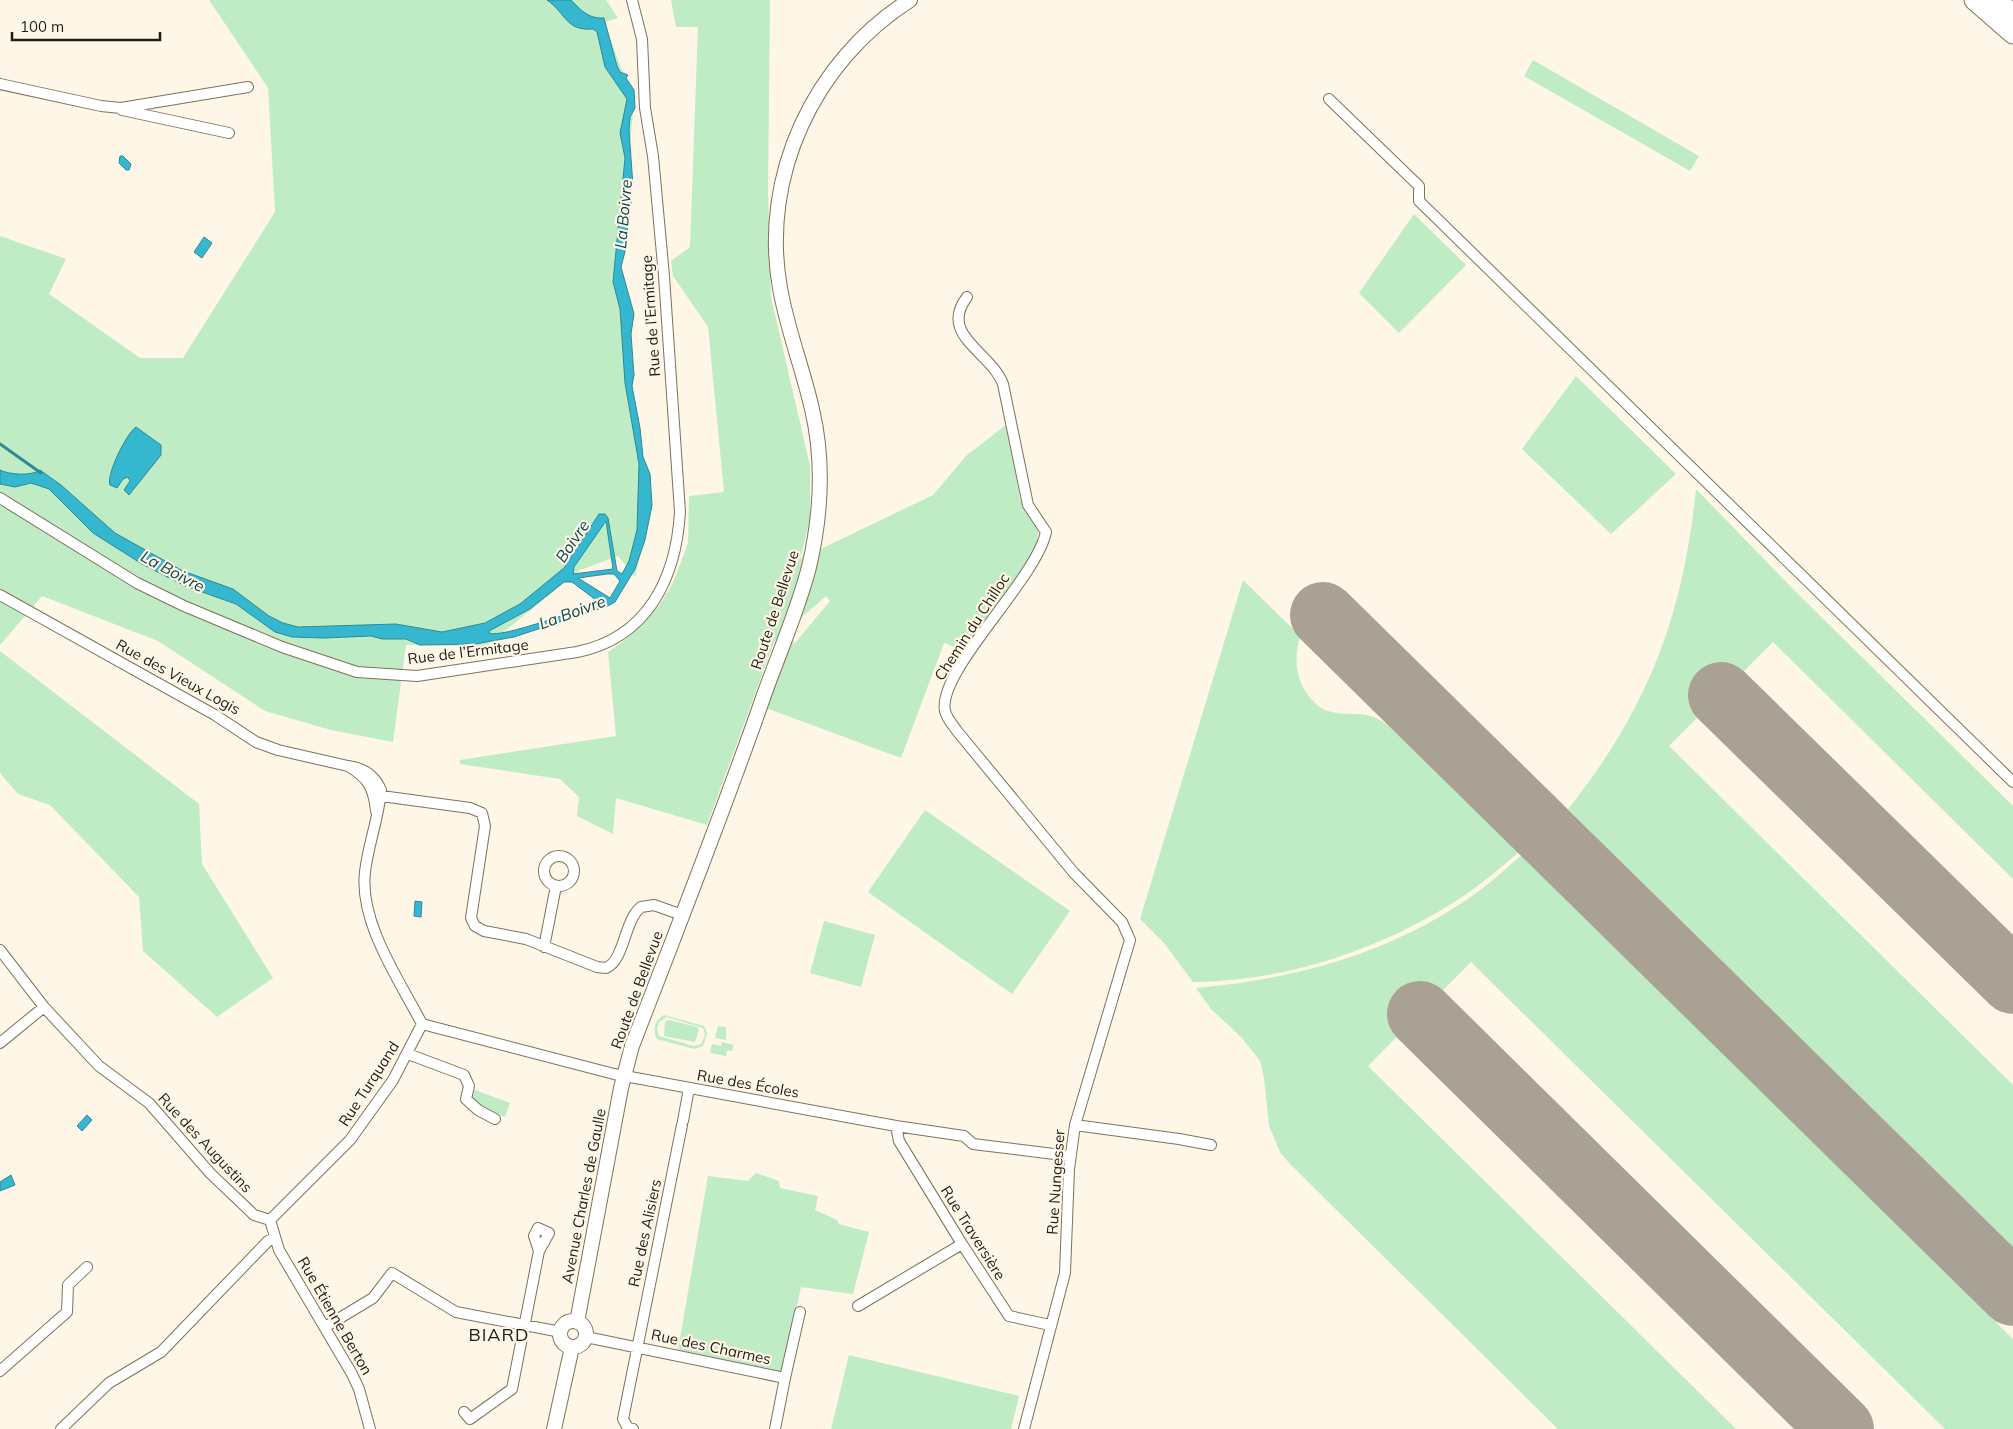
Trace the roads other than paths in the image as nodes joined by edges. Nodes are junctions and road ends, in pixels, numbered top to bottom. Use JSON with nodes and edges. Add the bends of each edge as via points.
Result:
{"nodes":[{"id":1,"x":632,"y":0,"type":"edge"},
{"id":2,"x":910,"y":0,"type":"edge"},
{"id":3,"x":1974,"y":0,"type":"edge"},
{"id":4,"x":1997,"y":0,"type":"edge"},
{"id":5,"x":2013,"y":14,"type":"edge"},
{"id":6,"x":2013,"y":34,"type":"edge"},
{"id":7,"x":0,"y":84,"type":"edge"},
{"id":8,"x":248,"y":86,"type":"dead end"},
{"id":9,"x":1329,"y":99,"type":"dead end"},
{"id":10,"x":101,"y":106,"type":"junction"},
{"id":11,"x":229,"y":133,"type":"dead end"},
{"id":12,"x":967,"y":297,"type":"dead end"},
{"id":13,"x":0,"y":498,"type":"edge"},
{"id":14,"x":0,"y":596,"type":"edge"},
{"id":15,"x":2013,"y":782,"type":"edge"},
{"id":16,"x":377,"y":795,"type":"junction"},
{"id":17,"x":556,"y":886,"type":"dead end"},
{"id":18,"x":682,"y":915,"type":"junction"},
{"id":19,"x":1130,"y":940,"type":"joint"},
{"id":20,"x":544,"y":948,"type":"junction"},
{"id":21,"x":0,"y":950,"type":"edge"},
{"id":22,"x":44,"y":1007,"type":"junction"},
{"id":23,"x":422,"y":1024,"type":"junction"},
{"id":24,"x":0,"y":1043,"type":"edge"},
{"id":25,"x":408,"y":1054,"type":"junction"},
{"id":26,"x":624,"y":1076,"type":"junction"},
{"id":27,"x":690,"y":1088,"type":"junction"},
{"id":28,"x":495,"y":1119,"type":"dead end"},
{"id":29,"x":1075,"y":1125,"type":"junction"},
{"id":30,"x":896,"y":1126,"type":"junction"},
{"id":31,"x":1211,"y":1146,"type":"dead end"},
{"id":32,"x":1070,"y":1156,"type":"junction"},
{"id":33,"x":270,"y":1220,"type":"junction"},
{"id":34,"x":274,"y":1238,"type":"junction"},
{"id":35,"x":962,"y":1244,"type":"junction"},
{"id":36,"x":539,"y":1251,"type":"dead end"},
{"id":37,"x":86,"y":1267,"type":"dead end"},
{"id":38,"x":858,"y":1306,"type":"dead end"},
{"id":39,"x":800,"y":1312,"type":"dead end"},
{"id":40,"x":577,"y":1322,"type":"junction"},
{"id":41,"x":1050,"y":1325,"type":"junction"},
{"id":42,"x":526,"y":1326,"type":"junction"},
{"id":43,"x":325,"y":1327,"type":"junction"},
{"id":44,"x":561,"y":1332,"type":"junction"},
{"id":45,"x":586,"y":1337,"type":"junction"},
{"id":46,"x":572,"y":1346,"type":"junction"},
{"id":47,"x":637,"y":1347,"type":"junction"},
{"id":48,"x":0,"y":1371,"type":"edge"},
{"id":49,"x":786,"y":1378,"type":"junction"},
{"id":50,"x":464,"y":1412,"type":"dead end"},
{"id":51,"x":61,"y":1429,"type":"edge"},
{"id":52,"x":370,"y":1429,"type":"edge"},
{"id":53,"x":554,"y":1429,"type":"edge"},
{"id":54,"x":633,"y":1429,"type":"edge"},
{"id":55,"x":774,"y":1429,"type":"edge"},
{"id":56,"x":1024,"y":1429,"type":"edge"}],
"edges":[{"from":1,"to":13,"type":"street","name":"Rue de l’Ermitage","via":[[642,39],[645,108],[653,156],[680,512],[677,539],[664,584],[653,604],[622,636],[577,652],[417,676],[357,672],[226,625],[148,588]]},
{"from":2,"to":18,"type":"street","name":"Route de Bellevue","via":[[875,25],[824,83],[803,119],[788,158],[779,197],[776,240],[780,288],[813,411],[820,476],[817,523],[797,604]]},
{"from":3,"to":6,"type":"highway"},
{"from":4,"to":5,"type":"highway"},
{"from":7,"to":10,"type":"street"},
{"from":8,"to":10,"type":"street","via":[[121,108]]},
{"from":9,"to":15,"type":"street","via":[[1418,186],[1419,201]]},
{"from":10,"to":11,"type":"street"},
{"from":12,"to":19,"type":"street","name":"Chemin du Chilloc","via":[[959,307],[959,325],[964,335],[998,371],[1028,505],[1046,532],[1043,545],[948,687],[945,711],[957,731],[1074,874],[1122,922]]},
{"from":14,"to":16,"type":"street","name":"Rue des Vieux Logis","via":[[215,715],[256,742],[365,771],[381,790]]},
{"from":16,"to":20,"type":"street","via":[[470,808],[482,814],[484,826],[471,918],[475,926],[484,931],[518,937]]},
{"from":16,"to":23,"type":"street","via":[[364,874],[367,904],[387,958]]},
{"from":17,"to":20,"type":"street"},
{"from":18,"to":20,"type":"street","via":[[654,905],[641,907],[633,917],[614,962],[606,968]]},
{"from":18,"to":26,"type":"street","name":"Route de Bellevue","via":[[632,1046]]},
{"from":19,"to":29,"type":"street","name":"Rue Nungesser"},
{"from":21,"to":22,"type":"street","name":"Rue des Augustins"},
{"from":22,"to":24,"type":"street"},
{"from":22,"to":33,"type":"street","name":"Rue des Augustins","via":[[99,1066],[149,1103],[210,1173],[254,1215]]},
{"from":23,"to":25,"type":"street","name":"Rue Turquand"},
{"from":23,"to":26,"type":"street","name":"Rue des Écoles"},
{"from":25,"to":28,"type":"street","via":[[464,1075],[468,1086],[466,1099]]},
{"from":25,"to":33,"type":"street","name":"Rue Turquand","via":[[350,1140]]},
{"from":26,"to":27,"type":"street","name":"Rue des Écoles"},
{"from":26,"to":40,"type":"street","name":"Avenue Charles de Gaulle"},
{"from":27,"to":30,"type":"street","name":"Rue des Écoles"},
{"from":27,"to":47,"type":"street","name":"Rue des Alisiers"},
{"from":29,"to":31,"type":"street"},
{"from":29,"to":32,"type":"street","name":"Rue Nungesser"},
{"from":30,"to":32,"type":"street","name":"Rue des Écoles","via":[[964,1136],[973,1144]]},
{"from":30,"to":35,"type":"street","name":"Rue Traversière","via":[[899,1142]]},
{"from":32,"to":41,"type":"street","name":"Rue Nungesser","via":[[1064,1273]]},
{"from":33,"to":34,"type":"street","name":"Rue Étienne Berton"},
{"from":34,"to":43,"type":"street","name":"Rue Étienne Berton"},
{"from":34,"to":51,"type":"street","via":[[268,1240],[161,1352],[109,1383]]},
{"from":35,"to":38,"type":"street"},
{"from":35,"to":41,"type":"street","name":"Rue Traversière","via":[[1008,1316]]},
{"from":36,"to":42,"type":"street"},
{"from":37,"to":48,"type":"street","via":[[68,1285],[67,1312]]},
{"from":39,"to":49,"type":"street"},
{"from":40,"to":44,"type":"street","via":[[568,1322]]},
{"from":40,"to":45,"type":"street","via":[[585,1329]]},
{"from":41,"to":56,"type":"street","name":"Rue Nungesser"},
{"from":42,"to":43,"type":"street","via":[[456,1312],[392,1272],[372,1298]]},
{"from":42,"to":44,"type":"street"},
{"from":42,"to":50,"type":"street","via":[[512,1389],[470,1419]]},
{"from":43,"to":52,"type":"street","name":"Rue Étienne Berton","via":[[359,1389]]},
{"from":44,"to":46,"type":"street","via":[[565,1343]]},
{"from":45,"to":46,"type":"street","via":[[582,1343]]},
{"from":45,"to":47,"type":"street","name":"Rue des Charmes"},
{"from":46,"to":53,"type":"street"},
{"from":47,"to":49,"type":"street","name":"Rue des Charmes"},
{"from":47,"to":54,"type":"street","name":"Rue des Charmes","via":[[623,1419],[628,1428]]},
{"from":49,"to":55,"type":"street","name":"Rue des Charmes"}]}
